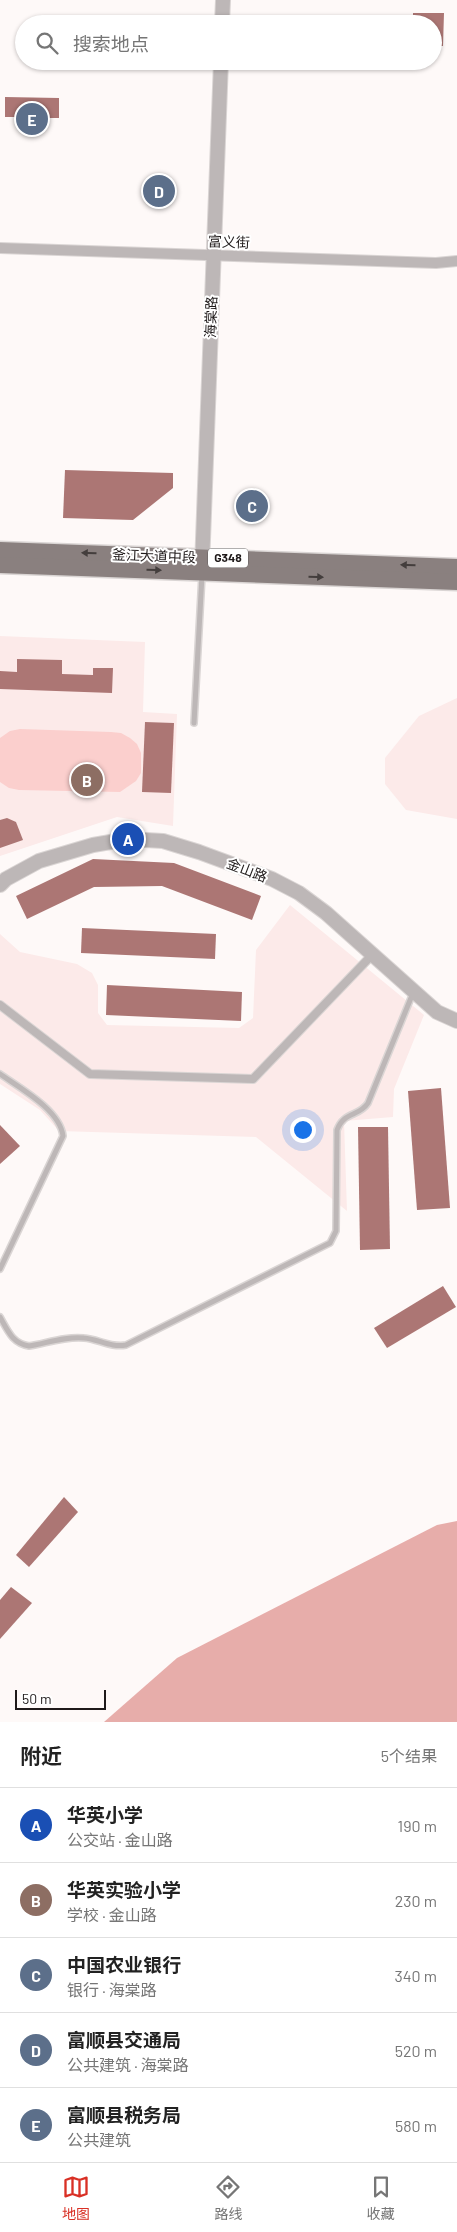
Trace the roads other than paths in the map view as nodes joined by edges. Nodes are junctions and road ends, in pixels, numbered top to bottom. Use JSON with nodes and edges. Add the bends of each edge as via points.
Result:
{"nodes":[{"id":1,"x":223,"y":0,"type":"edge"},
{"id":2,"x":222,"y":15,"type":"edge"},
{"id":3,"x":221,"y":70,"type":"edge"},
{"id":4,"x":0,"y":248,"type":"edge"},
{"id":5,"x":214,"y":255,"type":"junction"},
{"id":6,"x":457,"y":261,"type":"edge"},
{"id":7,"x":0,"y":550,"type":"edge"},
{"id":8,"x":0,"y":564,"type":"edge"},
{"id":9,"x":202,"y":565,"type":"junction"},
{"id":10,"x":457,"y":567,"type":"edge"},
{"id":11,"x":457,"y":582,"type":"edge"},
{"id":12,"x":194,"y":723,"type":"dead end"},
{"id":13,"x":0,"y":885,"type":"edge"},
{"id":14,"x":372,"y":955,"type":"junction"},
{"id":15,"x":413,"y":992,"type":"junction"},
{"id":16,"x":0,"y":1005,"type":"edge"},
{"id":17,"x":457,"y":1021,"type":"edge"},
{"id":18,"x":0,"y":1074,"type":"edge"},
{"id":19,"x":0,"y":1269,"type":"edge"},
{"id":20,"x":0,"y":1317,"type":"edge"}],
"edges":[{"from":1,"to":2,"type":"street"},
{"from":3,"to":5,"type":"street","name":"海棠路"},
{"from":4,"to":5,"type":"street","name":"富义街"},
{"from":5,"to":6,"type":"street","name":"富义街","via":[[436,263]]},
{"from":5,"to":9,"type":"street","name":"海棠路"},
{"from":9,"to":7,"type":"main road","name":"釜江大道中段","number":"G348","one_way":true},
{"from":8,"to":9,"type":"main road","name":"釜江大道中段","number":"G348","one_way":true},
{"from":10,"to":9,"type":"main road","name":"釜江大道中段","number":"G348","one_way":true},
{"from":9,"to":11,"type":"main road","name":"釜江大道中段","number":"G348","one_way":true},
{"from":9,"to":12,"type":"lane"},
{"from":13,"to":14,"type":"street","name":"金山路","via":[[39,861],[94,845],[128,838],[163,841],[272,879],[299,893]]},
{"from":14,"to":15,"type":"street","name":"金山路"},
{"from":14,"to":16,"type":"street","via":[[254,1079],[90,1074]]},
{"from":15,"to":17,"type":"street","name":"金山路","via":[[437,1012]]},
{"from":15,"to":20,"type":"lane","via":[[368,1102],[364,1108],[342,1119],[337,1130],[336,1232],[330,1243],[126,1345],[77,1337],[30,1346],[15,1341]]},
{"from":18,"to":19,"type":"lane","via":[[52,1114],[62,1127],[62,1136]]}]}
